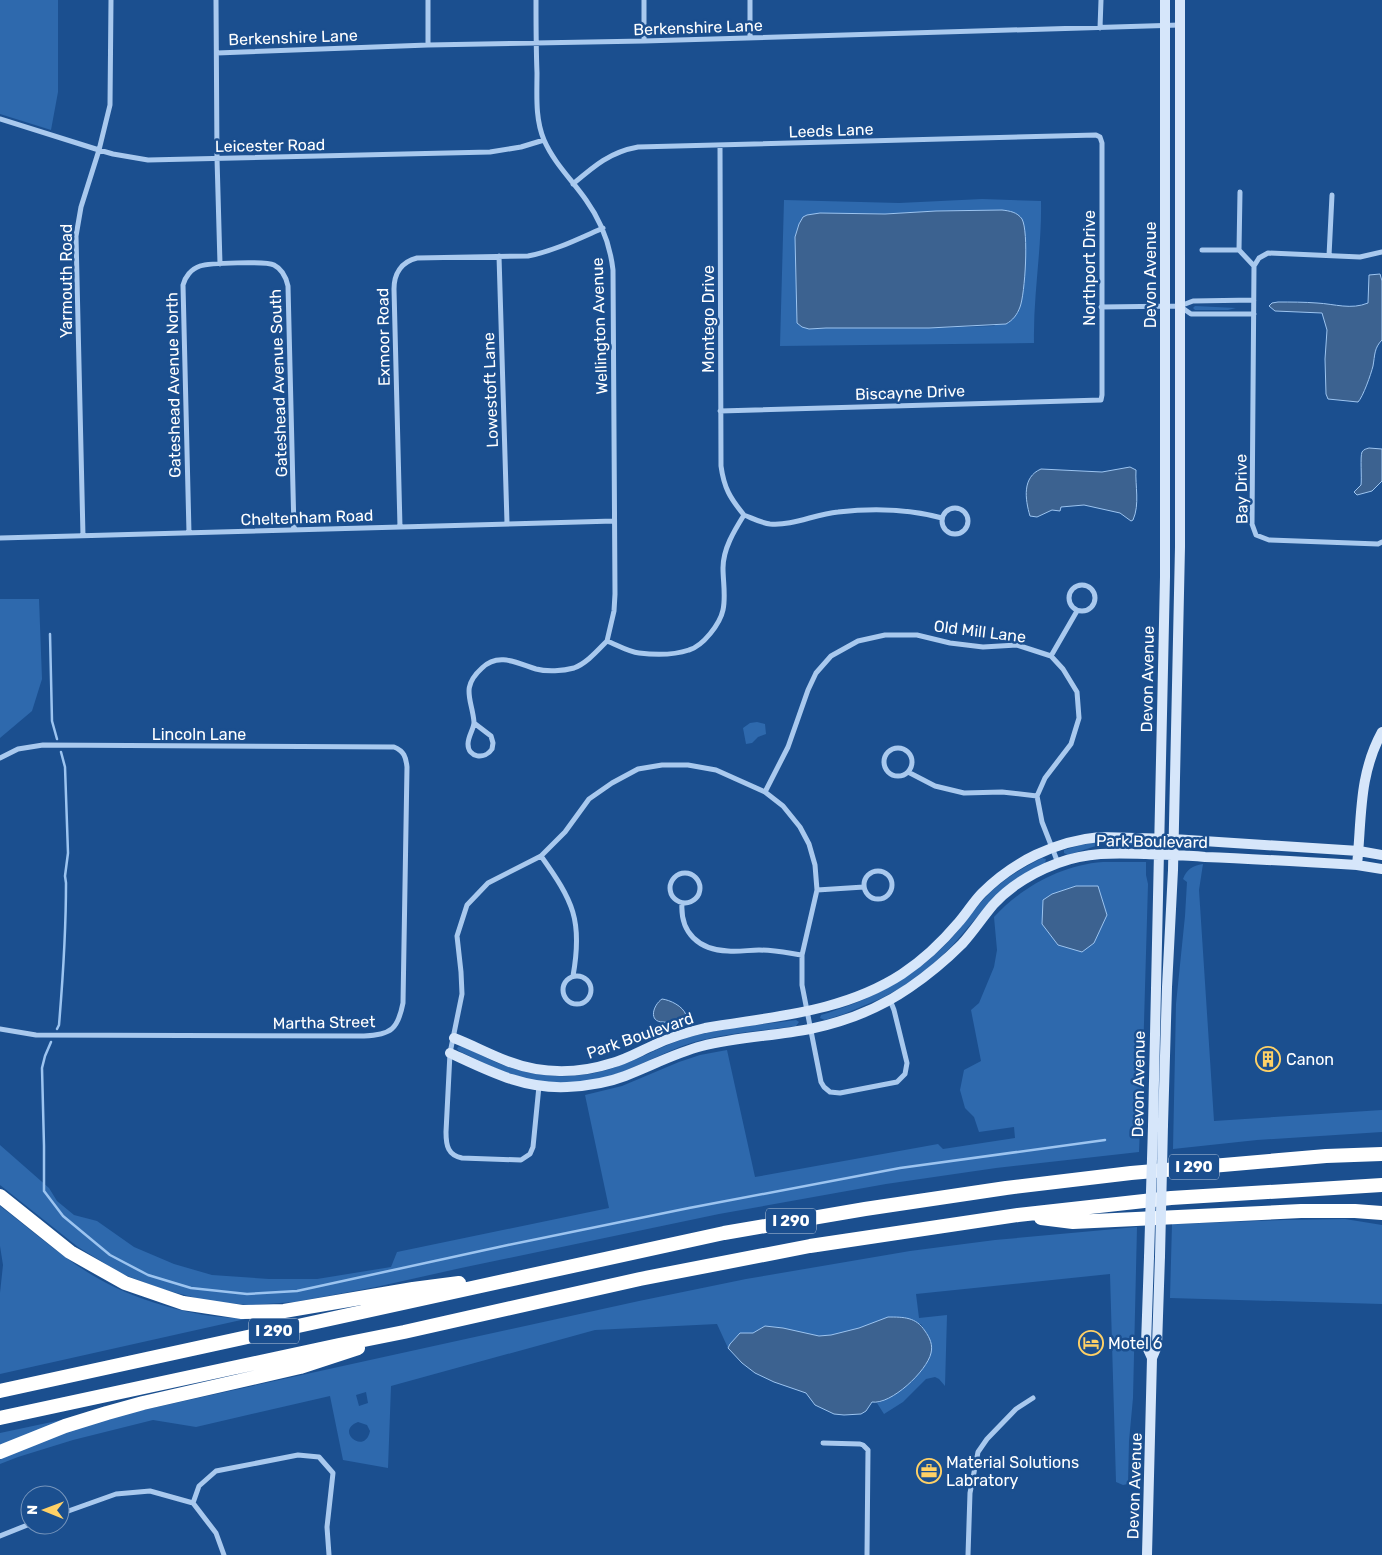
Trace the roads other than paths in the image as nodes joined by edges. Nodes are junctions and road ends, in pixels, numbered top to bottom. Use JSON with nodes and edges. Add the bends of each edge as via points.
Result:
{"nodes":[{"id":1,"x":111,"y":0,"type":"edge"},
{"id":2,"x":216,"y":0,"type":"edge"},
{"id":3,"x":428,"y":0,"type":"edge"},
{"id":4,"x":536,"y":0,"type":"edge"},
{"id":5,"x":644,"y":0,"type":"edge"},
{"id":6,"x":750,"y":0,"type":"edge"},
{"id":7,"x":1100,"y":0,"type":"edge"},
{"id":8,"x":1165,"y":0,"type":"edge"},
{"id":9,"x":1180,"y":0,"type":"edge"},
{"id":10,"x":1180,"y":25,"type":"junction"},
{"id":11,"x":1165,"y":26,"type":"junction"},
{"id":12,"x":1100,"y":28,"type":"junction"},
{"id":13,"x":750,"y":38,"type":"junction"},
{"id":14,"x":644,"y":41,"type":"junction"},
{"id":15,"x":536,"y":44,"type":"junction"},
{"id":16,"x":428,"y":45,"type":"junction"},
{"id":17,"x":217,"y":53,"type":"junction"},
{"id":18,"x":0,"y":119,"type":"edge"},
{"id":19,"x":1100,"y":137,"type":"joint"},
{"id":20,"x":544,"y":140,"type":"junction"},
{"id":21,"x":720,"y":145,"type":"junction"},
{"id":22,"x":99,"y":150,"type":"junction"},
{"id":23,"x":217,"y":158,"type":"junction"},
{"id":24,"x":573,"y":184,"type":"junction"},
{"id":25,"x":1240,"y":192,"type":"dead end"},
{"id":26,"x":1332,"y":195,"type":"dead end"},
{"id":27,"x":603,"y":228,"type":"junction"},
{"id":28,"x":1202,"y":250,"type":"dead end"},
{"id":29,"x":1239,"y":250,"type":"junction"},
{"id":30,"x":1382,"y":252,"type":"edge"},
{"id":31,"x":499,"y":256,"type":"junction"},
{"id":32,"x":1329,"y":256,"type":"junction"},
{"id":33,"x":220,"y":264,"type":"junction"},
{"id":34,"x":1254,"y":266,"type":"junction"},
{"id":35,"x":1254,"y":300,"type":"junction"},
{"id":36,"x":1165,"y":306,"type":"junction"},
{"id":37,"x":1180,"y":306,"type":"junction"},
{"id":38,"x":1101,"y":307,"type":"junction"},
{"id":39,"x":1254,"y":314,"type":"junction"},
{"id":40,"x":1101,"y":400,"type":"joint"},
{"id":41,"x":720,"y":411,"type":"junction"},
{"id":42,"x":744,"y":515,"type":"junction"},
{"id":43,"x":942,"y":518,"type":"junction"},
{"id":44,"x":614,"y":521,"type":"junction"},
{"id":45,"x":507,"y":523,"type":"junction"},
{"id":46,"x":400,"y":527,"type":"junction"},
{"id":47,"x":294,"y":530,"type":"junction"},
{"id":48,"x":189,"y":533,"type":"junction"},
{"id":49,"x":83,"y":536,"type":"junction"},
{"id":50,"x":0,"y":538,"type":"edge"},
{"id":51,"x":1382,"y":542,"type":"edge"},
{"id":52,"x":1077,"y":611,"type":"junction"},
{"id":53,"x":607,"y":641,"type":"junction"},
{"id":54,"x":1051,"y":656,"type":"junction"},
{"id":55,"x":474,"y":723,"type":"junction"},
{"id":56,"x":1382,"y":732,"type":"edge"},
{"id":57,"x":399,"y":749,"type":"joint"},
{"id":58,"x":0,"y":758,"type":"edge"},
{"id":59,"x":908,"y":772,"type":"junction"},
{"id":60,"x":764,"y":792,"type":"junction"},
{"id":61,"x":1037,"y":796,"type":"junction"},
{"id":62,"x":1158,"y":838,"type":"junction"},
{"id":63,"x":1173,"y":839,"type":"junction"},
{"id":64,"x":1052,"y":847,"type":"junction"},
{"id":65,"x":1359,"y":851,"type":"junction"},
{"id":66,"x":1158,"y":854,"type":"junction"},
{"id":67,"x":1173,"y":855,"type":"junction"},
{"id":68,"x":1382,"y":855,"type":"edge"},
{"id":69,"x":541,"y":856,"type":"junction"},
{"id":70,"x":1058,"y":863,"type":"junction"},
{"id":71,"x":1357,"y":865,"type":"junction"},
{"id":72,"x":1382,"y":869,"type":"edge"},
{"id":73,"x":864,"y":887,"type":"junction"},
{"id":74,"x":817,"y":890,"type":"junction"},
{"id":75,"x":682,"y":903,"type":"junction"},
{"id":76,"x":802,"y":955,"type":"junction"},
{"id":77,"x":573,"y":976,"type":"junction"},
{"id":78,"x":890,"y":1000,"type":"junction"},
{"id":79,"x":807,"y":1012,"type":"junction"},
{"id":80,"x":0,"y":1029,"type":"edge"},
{"id":81,"x":810,"y":1029,"type":"junction"},
{"id":82,"x":454,"y":1038,"type":"junction"},
{"id":83,"x":450,"y":1053,"type":"junction"},
{"id":84,"x":539,"y":1086,"type":"junction"},
{"id":85,"x":1158,"y":1125,"type":"junction"},
{"id":86,"x":1382,"y":1154,"type":"edge"},
{"id":87,"x":1382,"y":1184,"type":"edge"},
{"id":88,"x":0,"y":1196,"type":"edge"},
{"id":89,"x":1382,"y":1214,"type":"edge"},
{"id":90,"x":1018,"y":1215,"type":"junction"},
{"id":91,"x":549,"y":1272,"type":"junction"},
{"id":92,"x":404,"y":1332,"type":"junction"},
{"id":93,"x":0,"y":1391,"type":"edge"},
{"id":94,"x":1033,"y":1398,"type":"dead end"},
{"id":95,"x":0,"y":1418,"type":"edge"},
{"id":96,"x":824,"y":1443,"type":"dead end"},
{"id":97,"x":0,"y":1452,"type":"edge"},
{"id":98,"x":193,"y":1503,"type":"junction"},
{"id":99,"x":70,"y":1510,"type":"edge"},
{"id":100,"x":20,"y":1528,"type":"edge"},
{"id":101,"x":0,"y":1536,"type":"edge"},
{"id":102,"x":224,"y":1555,"type":"edge"},
{"id":103,"x":329,"y":1555,"type":"edge"},
{"id":104,"x":867,"y":1555,"type":"edge"},
{"id":105,"x":968,"y":1555,"type":"edge"},
{"id":106,"x":1147,"y":1555,"type":"edge"}],
"edges":[{"from":1,"to":22,"type":"street","name":"Yarmouth Road","via":[[110,105]]},
{"from":2,"to":17,"type":"street"},
{"from":3,"to":16,"type":"street"},
{"from":4,"to":15,"type":"street","name":"Wellington Avenue"},
{"from":5,"to":14,"type":"street"},
{"from":6,"to":13,"type":"street"},
{"from":7,"to":12,"type":"street"},
{"from":8,"to":11,"type":"main road","name":"Devon Avenue"},
{"from":9,"to":10,"type":"main road","name":"Devon Avenue"},
{"from":10,"to":11,"type":"street","name":"Berkenshire Lane"},
{"from":10,"to":37,"type":"main road","name":"Devon Avenue"},
{"from":11,"to":12,"type":"street","name":"Berkenshire Lane"},
{"from":11,"to":36,"type":"main road","name":"Devon Avenue"},
{"from":12,"to":13,"type":"street","name":"Berkenshire Lane"},
{"from":13,"to":14,"type":"street","name":"Berkenshire Lane"},
{"from":14,"to":15,"type":"street","name":"Berkenshire Lane"},
{"from":15,"to":16,"type":"street","name":"Berkenshire Lane"},
{"from":15,"to":20,"type":"street","name":"Wellington Avenue","via":[[538,112]]},
{"from":16,"to":17,"type":"street","name":"Berkenshire Lane"},
{"from":17,"to":23,"type":"street"},
{"from":18,"to":22,"type":"street","name":"Leicester Road"},
{"from":19,"to":21,"type":"street","name":"Leeds Lane"},
{"from":19,"to":38,"type":"street","name":"Northport Drive"},
{"from":20,"to":23,"type":"street","name":"Leicester Road","via":[[490,152]]},
{"from":20,"to":24,"type":"street","name":"Wellington Avenue"},
{"from":21,"to":24,"type":"street","name":"Leeds Lane","via":[[624,149],[600,161]]},
{"from":21,"to":41,"type":"street","name":"Montego Drive"},
{"from":22,"to":23,"type":"street","name":"Leicester Road","via":[[148,160]]},
{"from":22,"to":49,"type":"street","name":"Yarmouth Road","via":[[81,207],[76,236]]},
{"from":23,"to":33,"type":"street"},
{"from":24,"to":27,"type":"street","name":"Wellington Avenue"},
{"from":25,"to":29,"type":"street"},
{"from":26,"to":32,"type":"street"},
{"from":27,"to":31,"type":"street","name":"Exmoor Road","via":[[540,254]]},
{"from":27,"to":44,"type":"street","name":"Wellington Avenue","via":[[614,281]]},
{"from":28,"to":29,"type":"street"},
{"from":29,"to":34,"type":"street"},
{"from":30,"to":32,"type":"street","via":[[1360,257]]},
{"from":31,"to":45,"type":"street","name":"Lowestoft Lane"},
{"from":31,"to":46,"type":"street","name":"Exmoor Road","via":[[417,258],[403,265],[396,276]]},
{"from":32,"to":34,"type":"street","via":[[1268,253]]},
{"from":33,"to":47,"type":"street","name":"Gateshead Avenue South","via":[[273,264],[287,280]]},
{"from":33,"to":48,"type":"street","name":"Gateshead Avenue North","via":[[206,264],[194,269],[183,285]]},
{"from":34,"to":35,"type":"street","name":"Bay Drive"},
{"from":35,"to":37,"type":"street","via":[[1193,301]]},
{"from":35,"to":39,"type":"street","name":"Bay Drive"},
{"from":36,"to":37,"type":"street"},
{"from":36,"to":38,"type":"street"},
{"from":36,"to":62,"type":"main road","name":"Devon Avenue","via":[[1165,577]]},
{"from":37,"to":39,"type":"street","via":[[1191,314]]},
{"from":37,"to":63,"type":"main road","name":"Devon Avenue","via":[[1180,557]]},
{"from":38,"to":40,"type":"street","name":"Northport Drive"},
{"from":39,"to":51,"type":"street","name":"Bay Drive","via":[[1252,524],[1256,535],[1269,540]]},
{"from":40,"to":41,"type":"street","name":"Biscayne Drive"},
{"from":41,"to":42,"type":"street","name":"Montego Drive","via":[[723,480],[727,492]]},
{"from":42,"to":43,"type":"street","via":[[769,524],[860,510],[898,511]]},
{"from":42,"to":53,"type":"street","via":[[727,547],[723,566],[723,612],[714,630],[703,641],[691,650],[659,654],[638,653]]},
{"from":43,"to":43,"type":"street","via":[[943,527],[950,534],[959,534],[968,524],[965,512],[958,508],[949,508]]},
{"from":44,"to":45,"type":"street","name":"Cheltenham Road"},
{"from":44,"to":53,"type":"street","name":"Wellington Avenue","via":[[614,611]]},
{"from":45,"to":46,"type":"street","name":"Cheltenham Road"},
{"from":46,"to":47,"type":"street","name":"Cheltenham Road"},
{"from":47,"to":48,"type":"street","name":"Cheltenham Road"},
{"from":48,"to":49,"type":"street","name":"Cheltenham Road"},
{"from":49,"to":50,"type":"street","name":"Cheltenham Road"},
{"from":52,"to":52,"type":"street","via":[[1085,612],[1094,605],[1096,596],[1088,586],[1078,586],[1071,592],[1069,603]]},
{"from":52,"to":54,"type":"street"},
{"from":53,"to":55,"type":"street","via":[[574,668],[537,669],[509,660],[495,660],[483,667],[473,678],[468,691]]},
{"from":54,"to":60,"type":"street","name":"Old Mill Lane","via":[[1017,645],[983,647],[917,635],[885,635],[858,642],[831,656],[816,673],[788,747]]},
{"from":54,"to":61,"type":"street","via":[[1076,692],[1079,718],[1071,744],[1045,778]]},
{"from":55,"to":55,"type":"street","via":[[468,748],[477,756],[484,756],[492,749],[492,739]]},
{"from":56,"to":65,"type":"main road","via":[[1372,751],[1362,792]]},
{"from":57,"to":58,"type":"street","name":"Lincoln Lane","via":[[43,745],[18,749]]},
{"from":57,"to":80,"type":"street","name":"Martha Street","via":[[406,757],[407,767],[404,1003],[397,1026],[389,1032],[378,1036],[36,1035]]},
{"from":59,"to":59,"type":"street","via":[[912,760],[908,752],[901,748],[888,752],[884,761],[890,773],[899,776]]},
{"from":59,"to":61,"type":"street","via":[[935,786],[964,793],[1002,792]]},
{"from":60,"to":69,"type":"street","via":[[724,774],[688,765],[638,769],[588,799],[565,832]]},
{"from":60,"to":74,"type":"street","via":[[783,806],[805,836],[815,865]]},
{"from":61,"to":64,"type":"street","via":[[1042,822]]},
{"from":62,"to":63,"type":"main road","name":"Park Boulevard"},
{"from":62,"to":64,"type":"main road","name":"Park Boulevard","via":[[1100,837]]},
{"from":62,"to":66,"type":"main road","name":"Devon Avenue"},
{"from":63,"to":65,"type":"main road","name":"Park Boulevard"},
{"from":63,"to":67,"type":"main road","name":"Devon Avenue"},
{"from":64,"to":70,"type":"street"},
{"from":64,"to":79,"type":"main road","name":"Park Boulevard","via":[[996,880],[946,936],[902,973],[863,995]]},
{"from":65,"to":68,"type":"main road","name":"Park Boulevard"},
{"from":65,"to":71,"type":"main road"},
{"from":66,"to":67,"type":"main road","name":"Park Boulevard"},
{"from":66,"to":70,"type":"main road","name":"Park Boulevard","via":[[1097,854]]},
{"from":66,"to":85,"type":"main road","name":"Devon Avenue"},
{"from":67,"to":71,"type":"main road","name":"Park Boulevard"},
{"from":67,"to":85,"type":"main road","name":"Devon Avenue"},
{"from":69,"to":77,"type":"street","via":[[560,882],[575,916],[577,954]]},
{"from":69,"to":82,"type":"street","via":[[488,883],[467,905],[457,936],[462,994]]},
{"from":70,"to":78,"type":"main road","name":"Park Boulevard","via":[[1017,884],[993,905],[955,950],[928,974]]},
{"from":71,"to":72,"type":"main road","name":"Park Boulevard"},
{"from":73,"to":73,"type":"street","via":[[868,895],[880,899],[889,894],[892,881],[886,873],[877,871],[868,874]]},
{"from":73,"to":74,"type":"street"},
{"from":74,"to":76,"type":"street"},
{"from":75,"to":75,"type":"street","via":[[691,902],[699,891],[698,882],[691,875],[677,876],[671,884],[673,898]]},
{"from":75,"to":76,"type":"street","via":[[683,924],[690,936],[702,944],[728,951],[760,950]]},
{"from":76,"to":79,"type":"street","via":[[802,985]]},
{"from":77,"to":77,"type":"street","via":[[563,985],[563,994],[568,1002],[582,1004],[591,993],[590,983],[583,977]]},
{"from":78,"to":81,"type":"main road","name":"Park Boulevard","via":[[845,1019]]},
{"from":78,"to":81,"type":"street","via":[[907,1063],[905,1074],[897,1082],[830,1092],[821,1082]]},
{"from":79,"to":81,"type":"street"},
{"from":79,"to":82,"type":"main road","name":"Park Boulevard","via":[[697,1030],[613,1063],[560,1072],[506,1061]]},
{"from":81,"to":84,"type":"main road","name":"Park Boulevard","via":[[706,1045],[667,1057],[608,1082],[566,1087]]},
{"from":82,"to":83,"type":"street"},
{"from":83,"to":84,"type":"main road","name":"Park Boulevard","via":[[501,1076]]},
{"from":83,"to":84,"type":"street","via":[[446,1143],[455,1156],[521,1160],[530,1154]]},
{"from":85,"to":106,"type":"main road","name":"Devon Avenue","bridge":true,"via":[[1154,1257],[1146,1345],[1152,1358]]},
{"from":86,"to":91,"type":"highway","number":"I 290","via":[[1240,1162],[1006,1188],[724,1233]]},
{"from":87,"to":90,"type":"highway","number":"I 290","via":[[1171,1198]]},
{"from":88,"to":91,"type":"highway","via":[[70,1252],[125,1283],[183,1303],[242,1312],[284,1311],[413,1289]]},
{"from":89,"to":90,"type":"highway","via":[[1355,1211],[1223,1214],[1074,1222]]},
{"from":90,"to":92,"type":"highway","number":"I 290","via":[[810,1246]]},
{"from":91,"to":93,"type":"highway","number":"I 290"},
{"from":92,"to":95,"type":"highway","number":"I 290"},
{"from":92,"to":97,"type":"highway","via":[[300,1367],[107,1413]]},
{"from":94,"to":105,"type":"street","via":[[1016,1409],[978,1452],[970,1493]]},
{"from":96,"to":104,"type":"street","via":[[860,1444],[868,1450]]},
{"from":98,"to":99,"type":"street","via":[[150,1491],[116,1494]]},
{"from":98,"to":102,"type":"street","via":[[216,1533]]},
{"from":98,"to":103,"type":"street","via":[[199,1486],[216,1471],[298,1454],[319,1457],[333,1473],[327,1528]]},
{"from":100,"to":101,"type":"street"}]}
